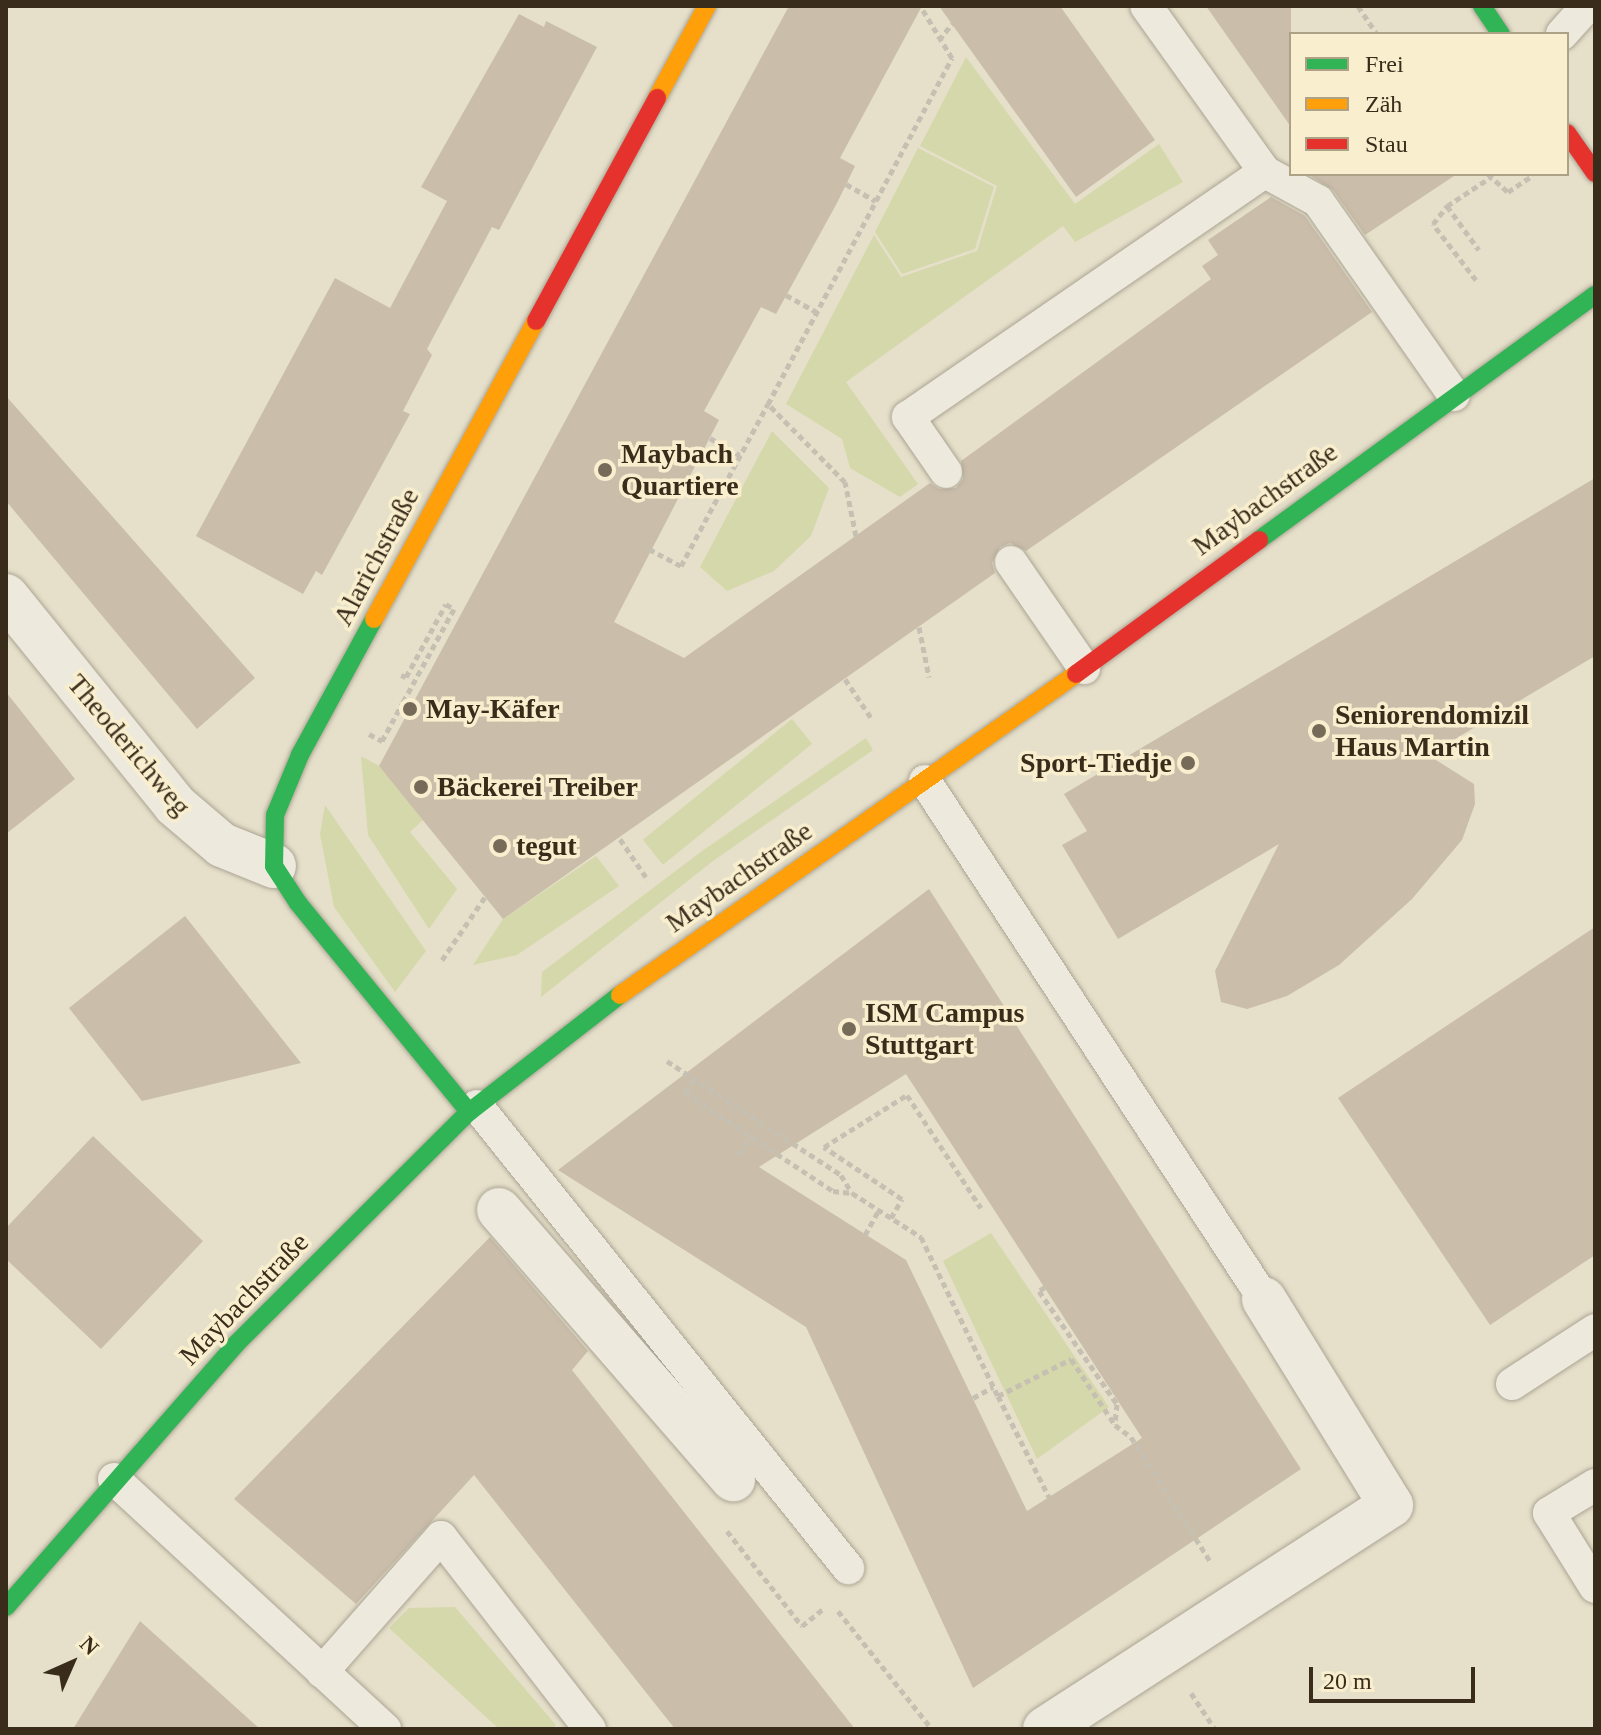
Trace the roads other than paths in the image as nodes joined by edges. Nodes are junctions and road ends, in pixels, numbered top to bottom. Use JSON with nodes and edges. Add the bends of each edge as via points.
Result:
{"nodes":[{"id":1,"x":707,"y":6,"type":"edge"},
{"id":2,"x":1146,"y":6,"type":"edge"},
{"id":3,"x":1482,"y":6,"type":"edge"},
{"id":4,"x":1587,"y":6,"type":"edge"},
{"id":5,"x":1500,"y":32,"type":"edge"},
{"id":6,"x":1564,"y":32,"type":"edge"},
{"id":7,"x":1569,"y":136,"type":"edge"},
{"id":8,"x":1265,"y":172,"type":"junction"},
{"id":9,"x":1595,"y":173,"type":"edge"},
{"id":10,"x":1595,"y":295,"type":"edge"},
{"id":11,"x":1454,"y":395,"type":"junction"},
{"id":12,"x":946,"y":472,"type":"dead end"},
{"id":13,"x":1011,"y":562,"type":"dead end"},
{"id":14,"x":6,"y":596,"type":"edge"},
{"id":15,"x":1084,"y":668,"type":"junction"},
{"id":16,"x":925,"y":781,"type":"junction"},
{"id":17,"x":274,"y":866,"type":"junction"},
{"id":18,"x":473,"y":1109,"type":"junction"},
{"id":19,"x":499,"y":1210,"type":"dead end"},
{"id":20,"x":1264,"y":1299,"type":"joint"},
{"id":21,"x":1595,"y":1330,"type":"edge"},
{"id":22,"x":1512,"y":1384,"type":"dead end"},
{"id":23,"x":114,"y":1479,"type":"junction"},
{"id":24,"x":733,"y":1479,"type":"road end"},
{"id":25,"x":1595,"y":1485,"type":"edge"},
{"id":26,"x":848,"y":1568,"type":"dead end"},
{"id":27,"x":1595,"y":1587,"type":"edge"},
{"id":28,"x":6,"y":1607,"type":"edge"},
{"id":29,"x":322,"y":1672,"type":"junction"},
{"id":30,"x":385,"y":1729,"type":"edge"},
{"id":31,"x":590,"y":1729,"type":"edge"},
{"id":32,"x":1045,"y":1729,"type":"edge"}],
"edges":[{"from":1,"to":17,"type":"main road","name":"Alarichstraße","via":[[300,755],[275,815]]},
{"from":2,"to":8,"type":"lane"},
{"from":3,"to":5,"type":"main road"},
{"from":4,"to":6,"type":"lane"},
{"from":7,"to":9,"type":"main road"},
{"from":8,"to":11,"type":"lane","via":[[1318,201]]},
{"from":8,"to":12,"type":"lane","via":[[908,417]]},
{"from":10,"to":11,"type":"main road","name":"Maybachstraße"},
{"from":11,"to":15,"type":"main road","name":"Maybachstraße"},
{"from":13,"to":15,"type":"lane"},
{"from":14,"to":17,"type":"street","name":"Theoderichweg","via":[[175,805],[222,845]]},
{"from":15,"to":16,"type":"main road","name":"Maybachstraße"},
{"from":16,"to":18,"type":"main road","name":"Maybachstraße","via":[[554,1041]]},
{"from":16,"to":20,"type":"lane"},
{"from":17,"to":18,"type":"main road","via":[[344,962]]},
{"from":18,"to":23,"type":"main road","name":"Maybachstraße","via":[[236,1344]]},
{"from":18,"to":26,"type":"lane"},
{"from":19,"to":24,"type":"street"},
{"from":20,"to":32,"type":"street","via":[[1391,1505]]},
{"from":21,"to":22,"type":"lane"},
{"from":23,"to":28,"type":"main road","name":"Maybachstraße"},
{"from":23,"to":29,"type":"lane"},
{"from":25,"to":27,"type":"lane","via":[[1549,1513]]},
{"from":29,"to":30,"type":"lane"},
{"from":29,"to":31,"type":"lane","via":[[441,1537]]}]}
